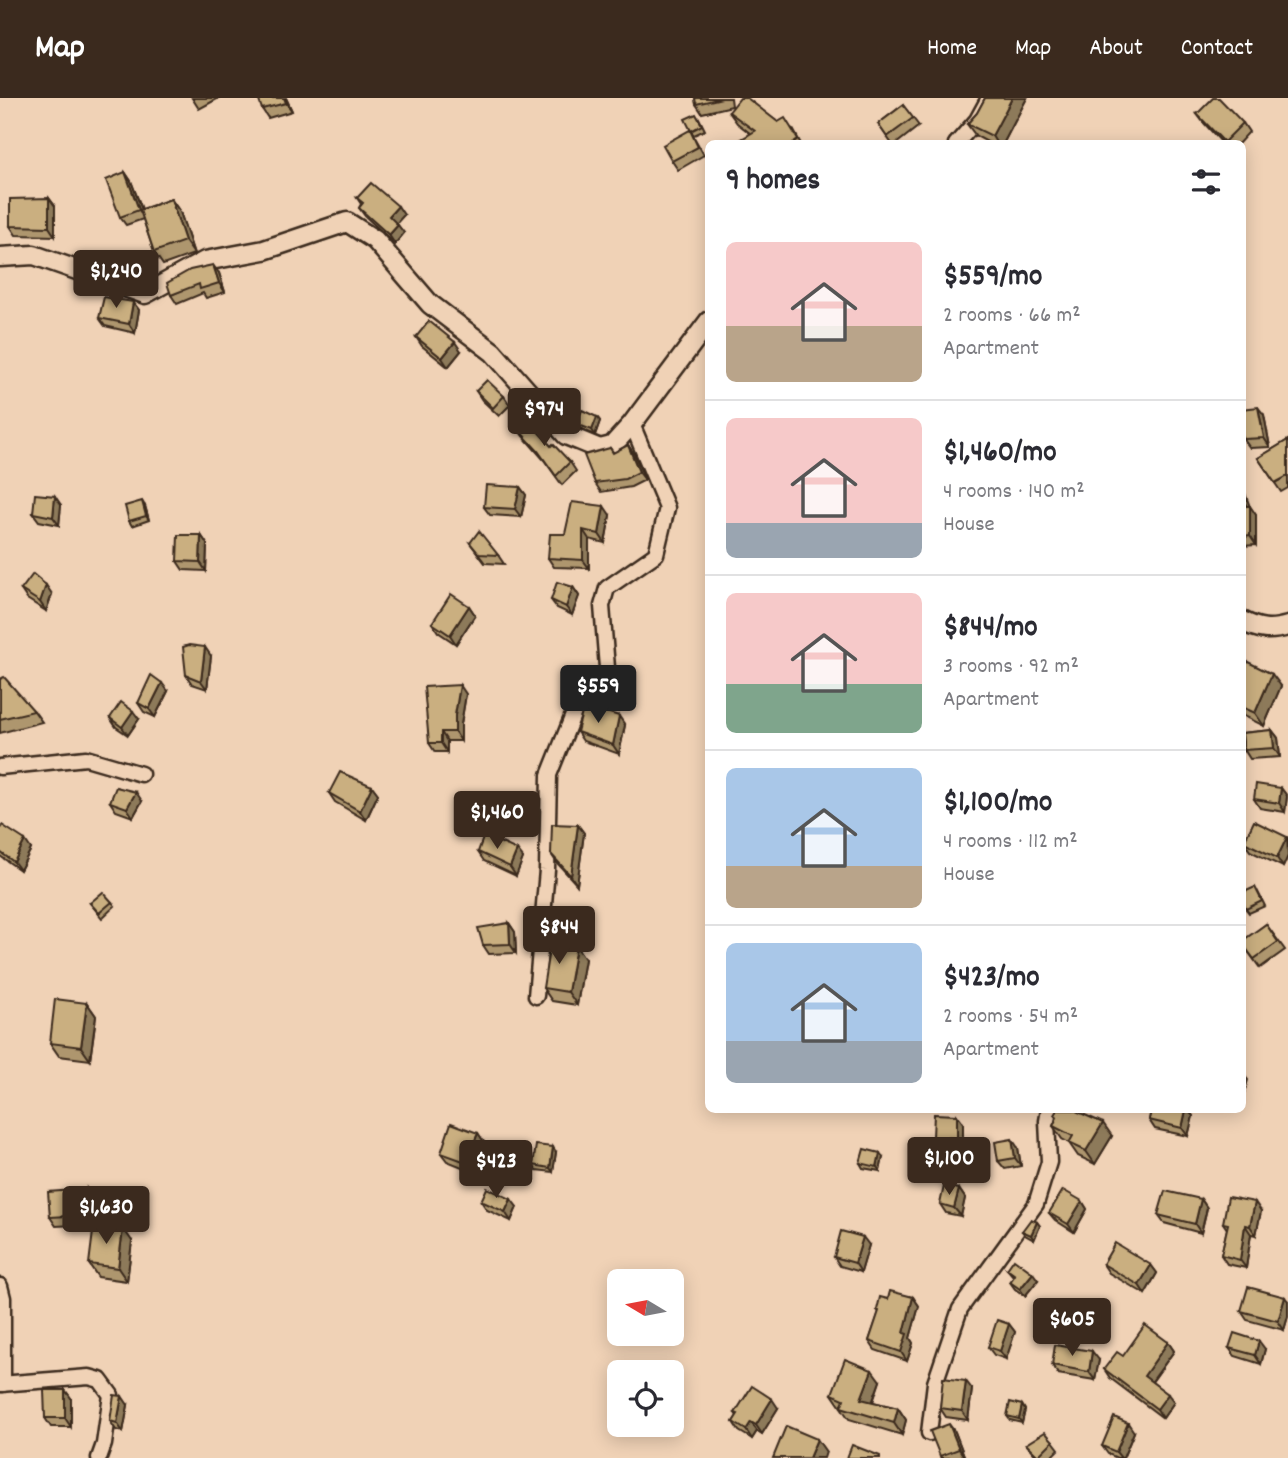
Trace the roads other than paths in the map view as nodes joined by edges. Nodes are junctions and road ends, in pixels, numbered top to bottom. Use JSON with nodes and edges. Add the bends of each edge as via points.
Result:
{"nodes":[{"id":1,"x":989,"y":98,"type":"edge"},
{"id":2,"x":960,"y":140,"type":"edge"},
{"id":3,"x":0,"y":257,"type":"edge"},
{"id":4,"x":705,"y":326,"type":"edge"},
{"id":5,"x":632,"y":424,"type":"junction"},
{"id":6,"x":1246,"y":623,"type":"edge"},
{"id":7,"x":1288,"y":626,"type":"edge"},
{"id":8,"x":0,"y":767,"type":"edge"},
{"id":9,"x":141,"y":774,"type":"dead end"},
{"id":10,"x":536,"y":996,"type":"dead end"},
{"id":11,"x":1048,"y":1113,"type":"edge"},
{"id":12,"x":0,"y":1286,"type":"edge"},
{"id":13,"x":1,"y":1384,"type":"edge"},
{"id":14,"x":929,"y":1433,"type":"edge"},
{"id":15,"x":99,"y":1458,"type":"edge"}],
"edges":[{"from":1,"to":2,"type":"street"},
{"from":3,"to":5,"type":"street","via":[[34,255],[145,293],[205,261],[264,250],[347,222],[375,240],[430,304],[493,352],[566,435],[600,449],[612,446]]},
{"from":4,"to":5,"type":"street"},
{"from":5,"to":10,"type":"street","via":[[667,508],[656,554],[607,588],[602,606],[608,680],[605,688],[575,710],[549,775],[547,870]]},
{"from":6,"to":7,"type":"street","via":[[1258,629]]},
{"from":8,"to":9,"type":"street","via":[[86,758]]},
{"from":11,"to":14,"type":"street","via":[[1049,1163],[1036,1204],[960,1309],[935,1383]]},
{"from":12,"to":13,"type":"street"},
{"from":13,"to":15,"type":"street","via":[[100,1380],[111,1395]]}]}
